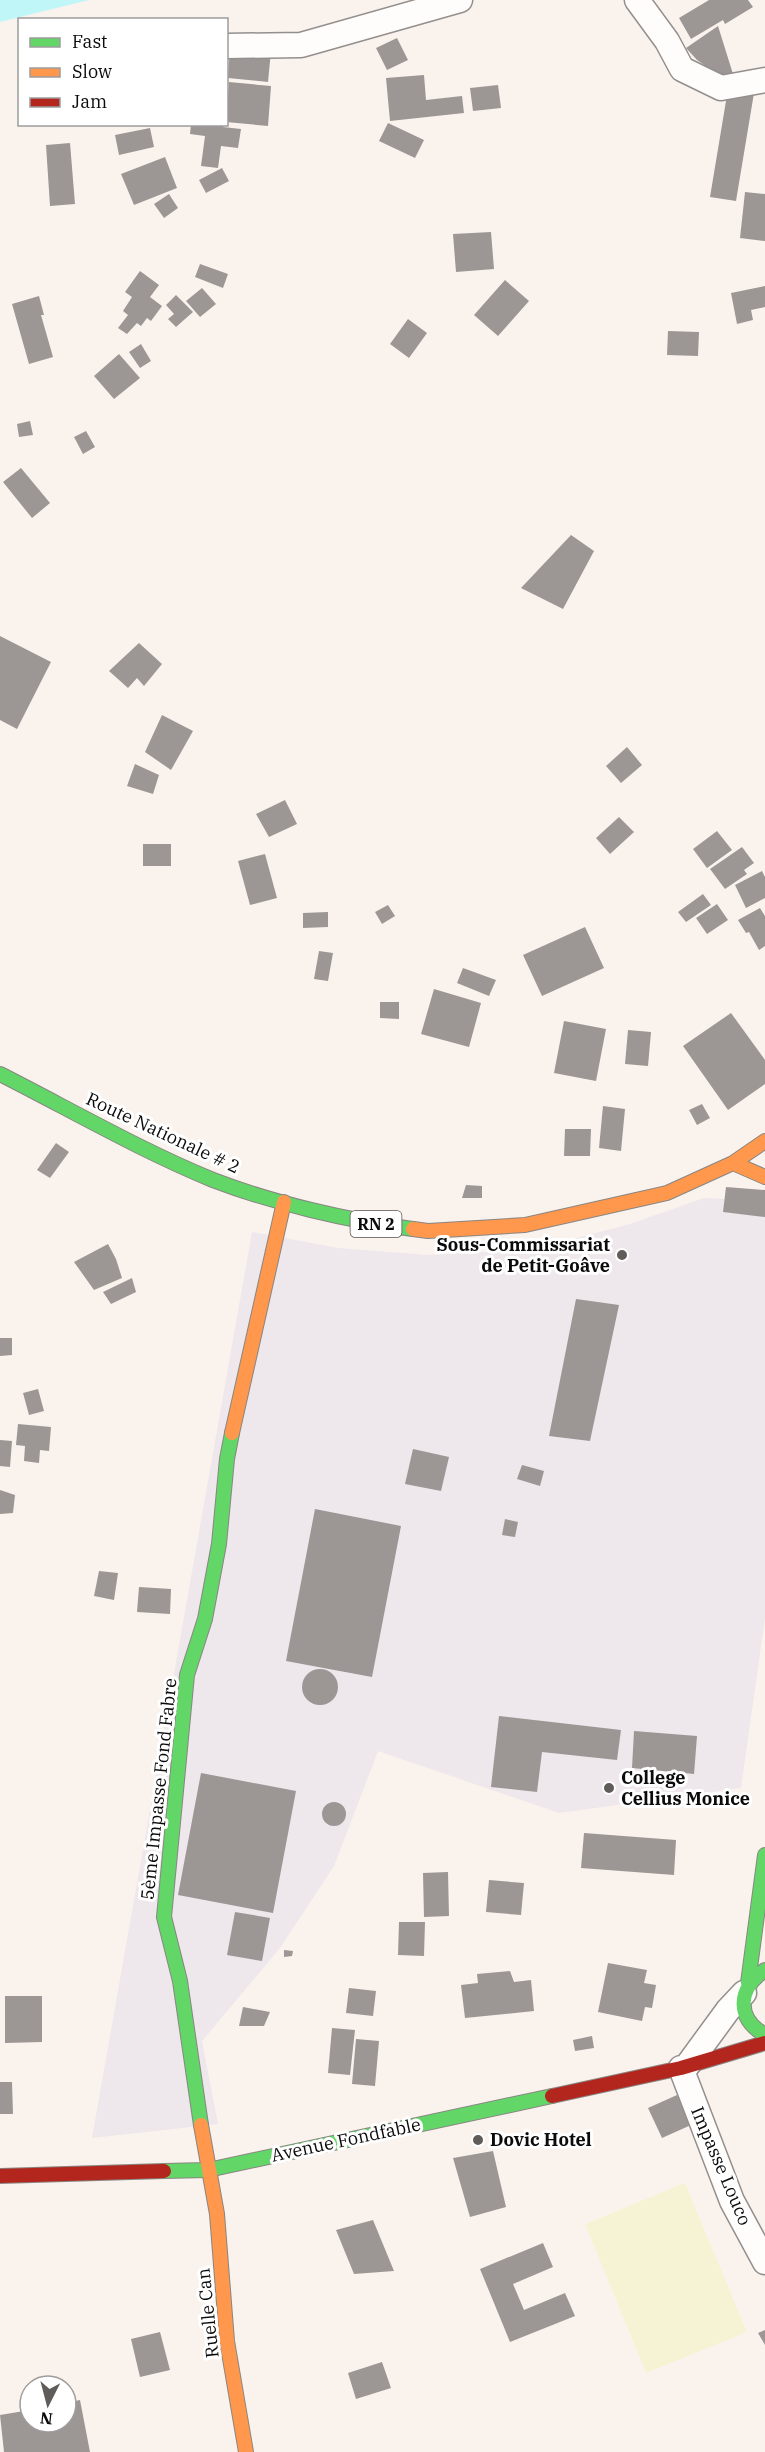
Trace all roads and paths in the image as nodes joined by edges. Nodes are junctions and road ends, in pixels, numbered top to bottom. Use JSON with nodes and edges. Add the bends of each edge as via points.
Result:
{"nodes":[{"id":1,"x":460,"y":0,"type":"edge"},
{"id":2,"x":637,"y":0,"type":"edge"},
{"id":3,"x":228,"y":46,"type":"edge"},
{"id":4,"x":765,"y":82,"type":"edge"},
{"id":5,"x":0,"y":1074,"type":"edge"},
{"id":6,"x":765,"y":1140,"type":"edge"},
{"id":7,"x":733,"y":1163,"type":"junction"},
{"id":8,"x":765,"y":1177,"type":"edge"},
{"id":9,"x":284,"y":1202,"type":"junction"},
{"id":10,"x":765,"y":1855,"type":"edge"},
{"id":11,"x":761,"y":1921,"type":"edge"},
{"id":12,"x":765,"y":1970,"type":"edge"},
{"id":13,"x":746,"y":1988,"type":"junction"},
{"id":14,"x":765,"y":2035,"type":"edge"},
{"id":15,"x":765,"y":2043,"type":"edge"},
{"id":16,"x":684,"y":2067,"type":"junction"},
{"id":17,"x":208,"y":2170,"type":"junction"},
{"id":18,"x":0,"y":2176,"type":"edge"},
{"id":19,"x":765,"y":2262,"type":"edge"},
{"id":20,"x":246,"y":2452,"type":"edge"}],
"edges":[{"from":1,"to":3,"type":"street","via":[[301,45]]},
{"from":2,"to":4,"type":"street","via":[[682,69],[721,88]]},
{"from":5,"to":9,"type":"street","name":"Route Nationale # 2","number":"RN 2","via":[[195,1172]]},
{"from":6,"to":7,"type":"street","name":"Route Nationale # 2","number":"RN 2"},
{"from":7,"to":8,"type":"street"},
{"from":7,"to":9,"type":"street","name":"Route Nationale # 2","number":"RN 2","via":[[667,1193],[525,1226],[428,1231],[381,1225]]},
{"from":9,"to":17,"type":"street","name":"5ème Impasse Fond Fabre","via":[[227,1459],[219,1544],[205,1619],[187,1675],[164,1917],[180,1981]]},
{"from":10,"to":11,"type":"street"},
{"from":11,"to":13,"type":"street"},
{"from":12,"to":13,"type":"street"},
{"from":13,"to":14,"type":"street","via":[[742,2005],[746,2017],[752,2027]]},
{"from":13,"to":16,"type":"street"},
{"from":15,"to":16,"type":"street","name":"Avenue Fondfable"},
{"from":16,"to":17,"type":"street","name":"Avenue Fondfable"},
{"from":16,"to":19,"type":"street","name":"Impasse Louco","via":[[732,2201]]},
{"from":17,"to":18,"type":"street","name":"Avenue Fondfable"},
{"from":17,"to":20,"type":"street","name":"Ruelle Can","via":[[217,2214],[228,2341]]}]}
